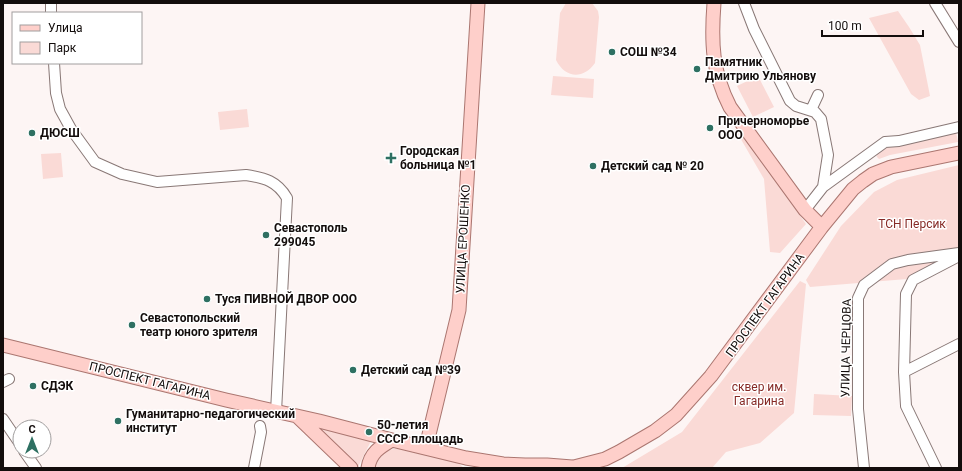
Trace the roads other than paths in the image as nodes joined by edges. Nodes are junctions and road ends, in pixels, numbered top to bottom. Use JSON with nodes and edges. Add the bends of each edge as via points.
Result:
{"nodes":[{"id":1,"x":478,"y":3,"type":"edge"},
{"id":2,"x":714,"y":3,"type":"edge"},
{"id":3,"x":744,"y":3,"type":"edge"},
{"id":4,"x":935,"y":3,"type":"edge"},
{"id":5,"x":959,"y":42,"type":"edge"},
{"id":6,"x":54,"y":64,"type":"edge"},
{"id":7,"x":818,"y":95,"type":"dead end"},
{"id":8,"x":811,"y":110,"type":"junction"},
{"id":9,"x":959,"y":127,"type":"edge"},
{"id":10,"x":959,"y":153,"type":"edge"},
{"id":11,"x":823,"y":187,"type":"junction"},
{"id":12,"x":805,"y":210,"type":"junction"},
{"id":13,"x":822,"y":227,"type":"junction"},
{"id":14,"x":959,"y":253,"type":"edge"},
{"id":15,"x":959,"y":256,"type":"edge"},
{"id":16,"x":959,"y":344,"type":"edge"},
{"id":17,"x":3,"y":345,"type":"edge"},
{"id":18,"x":904,"y":372,"type":"junction"},
{"id":19,"x":276,"y":412,"type":"junction"},
{"id":20,"x":298,"y":417,"type":"junction"},
{"id":21,"x":3,"y":420,"type":"edge"},
{"id":22,"x":260,"y":426,"type":"dead end"},
{"id":23,"x":12,"y":433,"type":"edge"},
{"id":24,"x":392,"y":440,"type":"junction"},
{"id":25,"x":426,"y":447,"type":"junction"},
{"id":26,"x":30,"y":459,"type":"edge"},
{"id":27,"x":470,"y":463,"type":"edge"},
{"id":28,"x":589,"y":466,"type":"edge"},
{"id":29,"x":36,"y":468,"type":"edge"},
{"id":30,"x":254,"y":468,"type":"edge"},
{"id":31,"x":351,"y":468,"type":"edge"},
{"id":32,"x":368,"y":468,"type":"edge"},
{"id":33,"x":571,"y":468,"type":"edge"},
{"id":34,"x":864,"y":468,"type":"edge"},
{"id":35,"x":936,"y":468,"type":"edge"}],
"edges":[{"from":1,"to":25,"type":"main road","name":"УЛИЦА ЕРОШЕНКО","via":[[459,310]]},
{"from":2,"to":12,"type":"main road","via":[[713,47],[717,77],[723,93],[738,118]]},
{"from":3,"to":8,"type":"street","via":[[790,101],[803,109]]},
{"from":4,"to":5,"type":"street"},
{"from":6,"to":19,"type":"street","via":[[60,109],[95,162],[122,174],[157,182],[246,175],[274,182],[282,190],[287,198]]},
{"from":7,"to":8,"type":"street"},
{"from":8,"to":11,"type":"street","via":[[821,119],[828,155]]},
{"from":9,"to":11,"type":"street","via":[[885,142]]},
{"from":10,"to":13,"type":"main road","name":"ПРОСПЕКТ ГАГАРИНА","via":[[891,167],[873,174],[853,189]]},
{"from":11,"to":12,"type":"street"},
{"from":12,"to":13,"type":"main road"},
{"from":13,"to":28,"type":"main road","name":"ПРОСПЕКТ ГАГАРИНА","via":[[711,376],[676,415],[655,431]]},
{"from":14,"to":34,"type":"street","name":"УЛИЦА ЧЕРЦОВА","via":[[892,264],[864,285],[858,298],[858,409]]},
{"from":15,"to":18,"type":"street","via":[[913,280],[906,294]]},
{"from":16,"to":18,"type":"street"},
{"from":17,"to":19,"type":"main road","name":"ПРОСПЕКТ ГАГАРИНА"},
{"from":18,"to":35,"type":"street","via":[[906,406]]},
{"from":19,"to":20,"type":"main road","name":"ПРОСПЕКТ ГАГАРИНА"},
{"from":20,"to":24,"type":"main road","name":"ПРОСПЕКТ ГАГАРИНА"},
{"from":20,"to":31,"type":"main road"},
{"from":21,"to":23,"type":"street"},
{"from":22,"to":30,"type":"street"},
{"from":24,"to":25,"type":"main road"},
{"from":24,"to":32,"type":"main road","via":[[375,452]]},
{"from":25,"to":27,"type":"main road"},
{"from":26,"to":29,"type":"street"},
{"from":27,"to":33,"type":"main road","name":"ПРОСПЕКТ ГАГАРИНА"},
{"from":28,"to":33,"type":"main road","name":"ПРОСПЕКТ ГАГАРИНА"}]}
